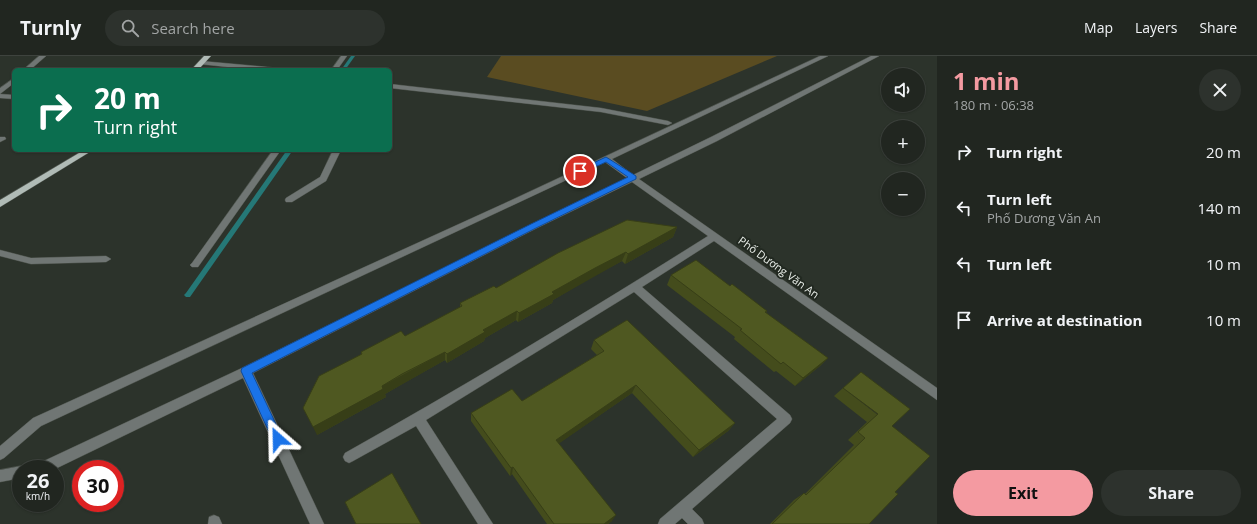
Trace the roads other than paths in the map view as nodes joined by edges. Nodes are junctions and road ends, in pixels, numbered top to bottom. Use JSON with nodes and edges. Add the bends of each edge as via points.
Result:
{"nodes":[{"id":1,"x":42,"y":56,"type":"edge"},
{"id":2,"x":208,"y":56,"type":"edge"},
{"id":3,"x":344,"y":56,"type":"edge"},
{"id":4,"x":825,"y":56,"type":"edge"},
{"id":5,"x":876,"y":56,"type":"edge"},
{"id":6,"x":201,"y":63,"type":"junction"},
{"id":7,"x":28,"y":68,"type":"edge"},
{"id":8,"x":196,"y":68,"type":"edge"},
{"id":9,"x":256,"y":68,"type":"edge"},
{"id":10,"x":335,"y":68,"type":"edge"},
{"id":11,"x":12,"y":82,"type":"edge"},
{"id":12,"x":392,"y":86,"type":"edge"},
{"id":13,"x":0,"y":92,"type":"edge"},
{"id":14,"x":0,"y":96,"type":"edge"},
{"id":15,"x":12,"y":97,"type":"edge"},
{"id":16,"x":668,"y":123,"type":"dead end"},
{"id":17,"x":86,"y":152,"type":"edge"},
{"id":18,"x":276,"y":152,"type":"edge"},
{"id":19,"x":336,"y":152,"type":"edge"},
{"id":20,"x":606,"y":159,"type":"junction"},
{"id":21,"x":633,"y":178,"type":"junction"},
{"id":22,"x":289,"y":200,"type":"dead end"},
{"id":23,"x":0,"y":204,"type":"edge"},
{"id":24,"x":715,"y":236,"type":"junction"},
{"id":25,"x":0,"y":253,"type":"edge"},
{"id":26,"x":106,"y":259,"type":"dead end"},
{"id":27,"x":195,"y":265,"type":"dead end"},
{"id":28,"x":635,"y":287,"type":"junction"},
{"id":29,"x":246,"y":371,"type":"junction"},
{"id":30,"x":937,"y":395,"type":"edge"},
{"id":31,"x":418,"y":418,"type":"junction"},
{"id":32,"x":0,"y":454,"type":"edge"},
{"id":33,"x":349,"y":457,"type":"dead end"},
{"id":34,"x":60,"y":460,"type":"edge"},
{"id":35,"x":12,"y":474,"type":"edge"},
{"id":36,"x":0,"y":476,"type":"edge"},
{"id":37,"x":683,"y":509,"type":"junction"},
{"id":38,"x":317,"y":524,"type":"edge"},
{"id":39,"x":486,"y":524,"type":"edge"},
{"id":40,"x":665,"y":524,"type":"edge"},
{"id":41,"x":697,"y":524,"type":"edge"}],
"edges":[{"from":1,"to":7,"type":"street"},
{"from":2,"to":6,"type":"main road"},
{"from":3,"to":10,"type":"street"},
{"from":4,"to":20,"type":"street"},
{"from":5,"to":21,"type":"street"},
{"from":6,"to":8,"type":"main road"},
{"from":6,"to":9,"type":"street"},
{"from":11,"to":13,"type":"street"},
{"from":12,"to":16,"type":"street","via":[[602,110]]},
{"from":14,"to":15,"type":"street"},
{"from":17,"to":23,"type":"main road"},
{"from":18,"to":27,"type":"street"},
{"from":19,"to":22,"type":"street","via":[[323,180]]},
{"from":20,"to":21,"type":"street","name":"Phố Dương Văn An"},
{"from":20,"to":32,"type":"street","via":[[37,422]]},
{"from":21,"to":24,"type":"street","name":"Phố Dương Văn An"},
{"from":21,"to":29,"type":"street"},
{"from":24,"to":28,"type":"street"},
{"from":24,"to":30,"type":"street","name":"Phố Dương Văn An"},
{"from":25,"to":26,"type":"street","via":[[31,261]]},
{"from":28,"to":31,"type":"street"},
{"from":28,"to":37,"type":"street","via":[[786,419]]},
{"from":29,"to":34,"type":"street"},
{"from":29,"to":38,"type":"street"},
{"from":31,"to":33,"type":"street"},
{"from":31,"to":39,"type":"street"},
{"from":35,"to":36,"type":"street"},
{"from":37,"to":40,"type":"street"},
{"from":37,"to":41,"type":"street"}]}
